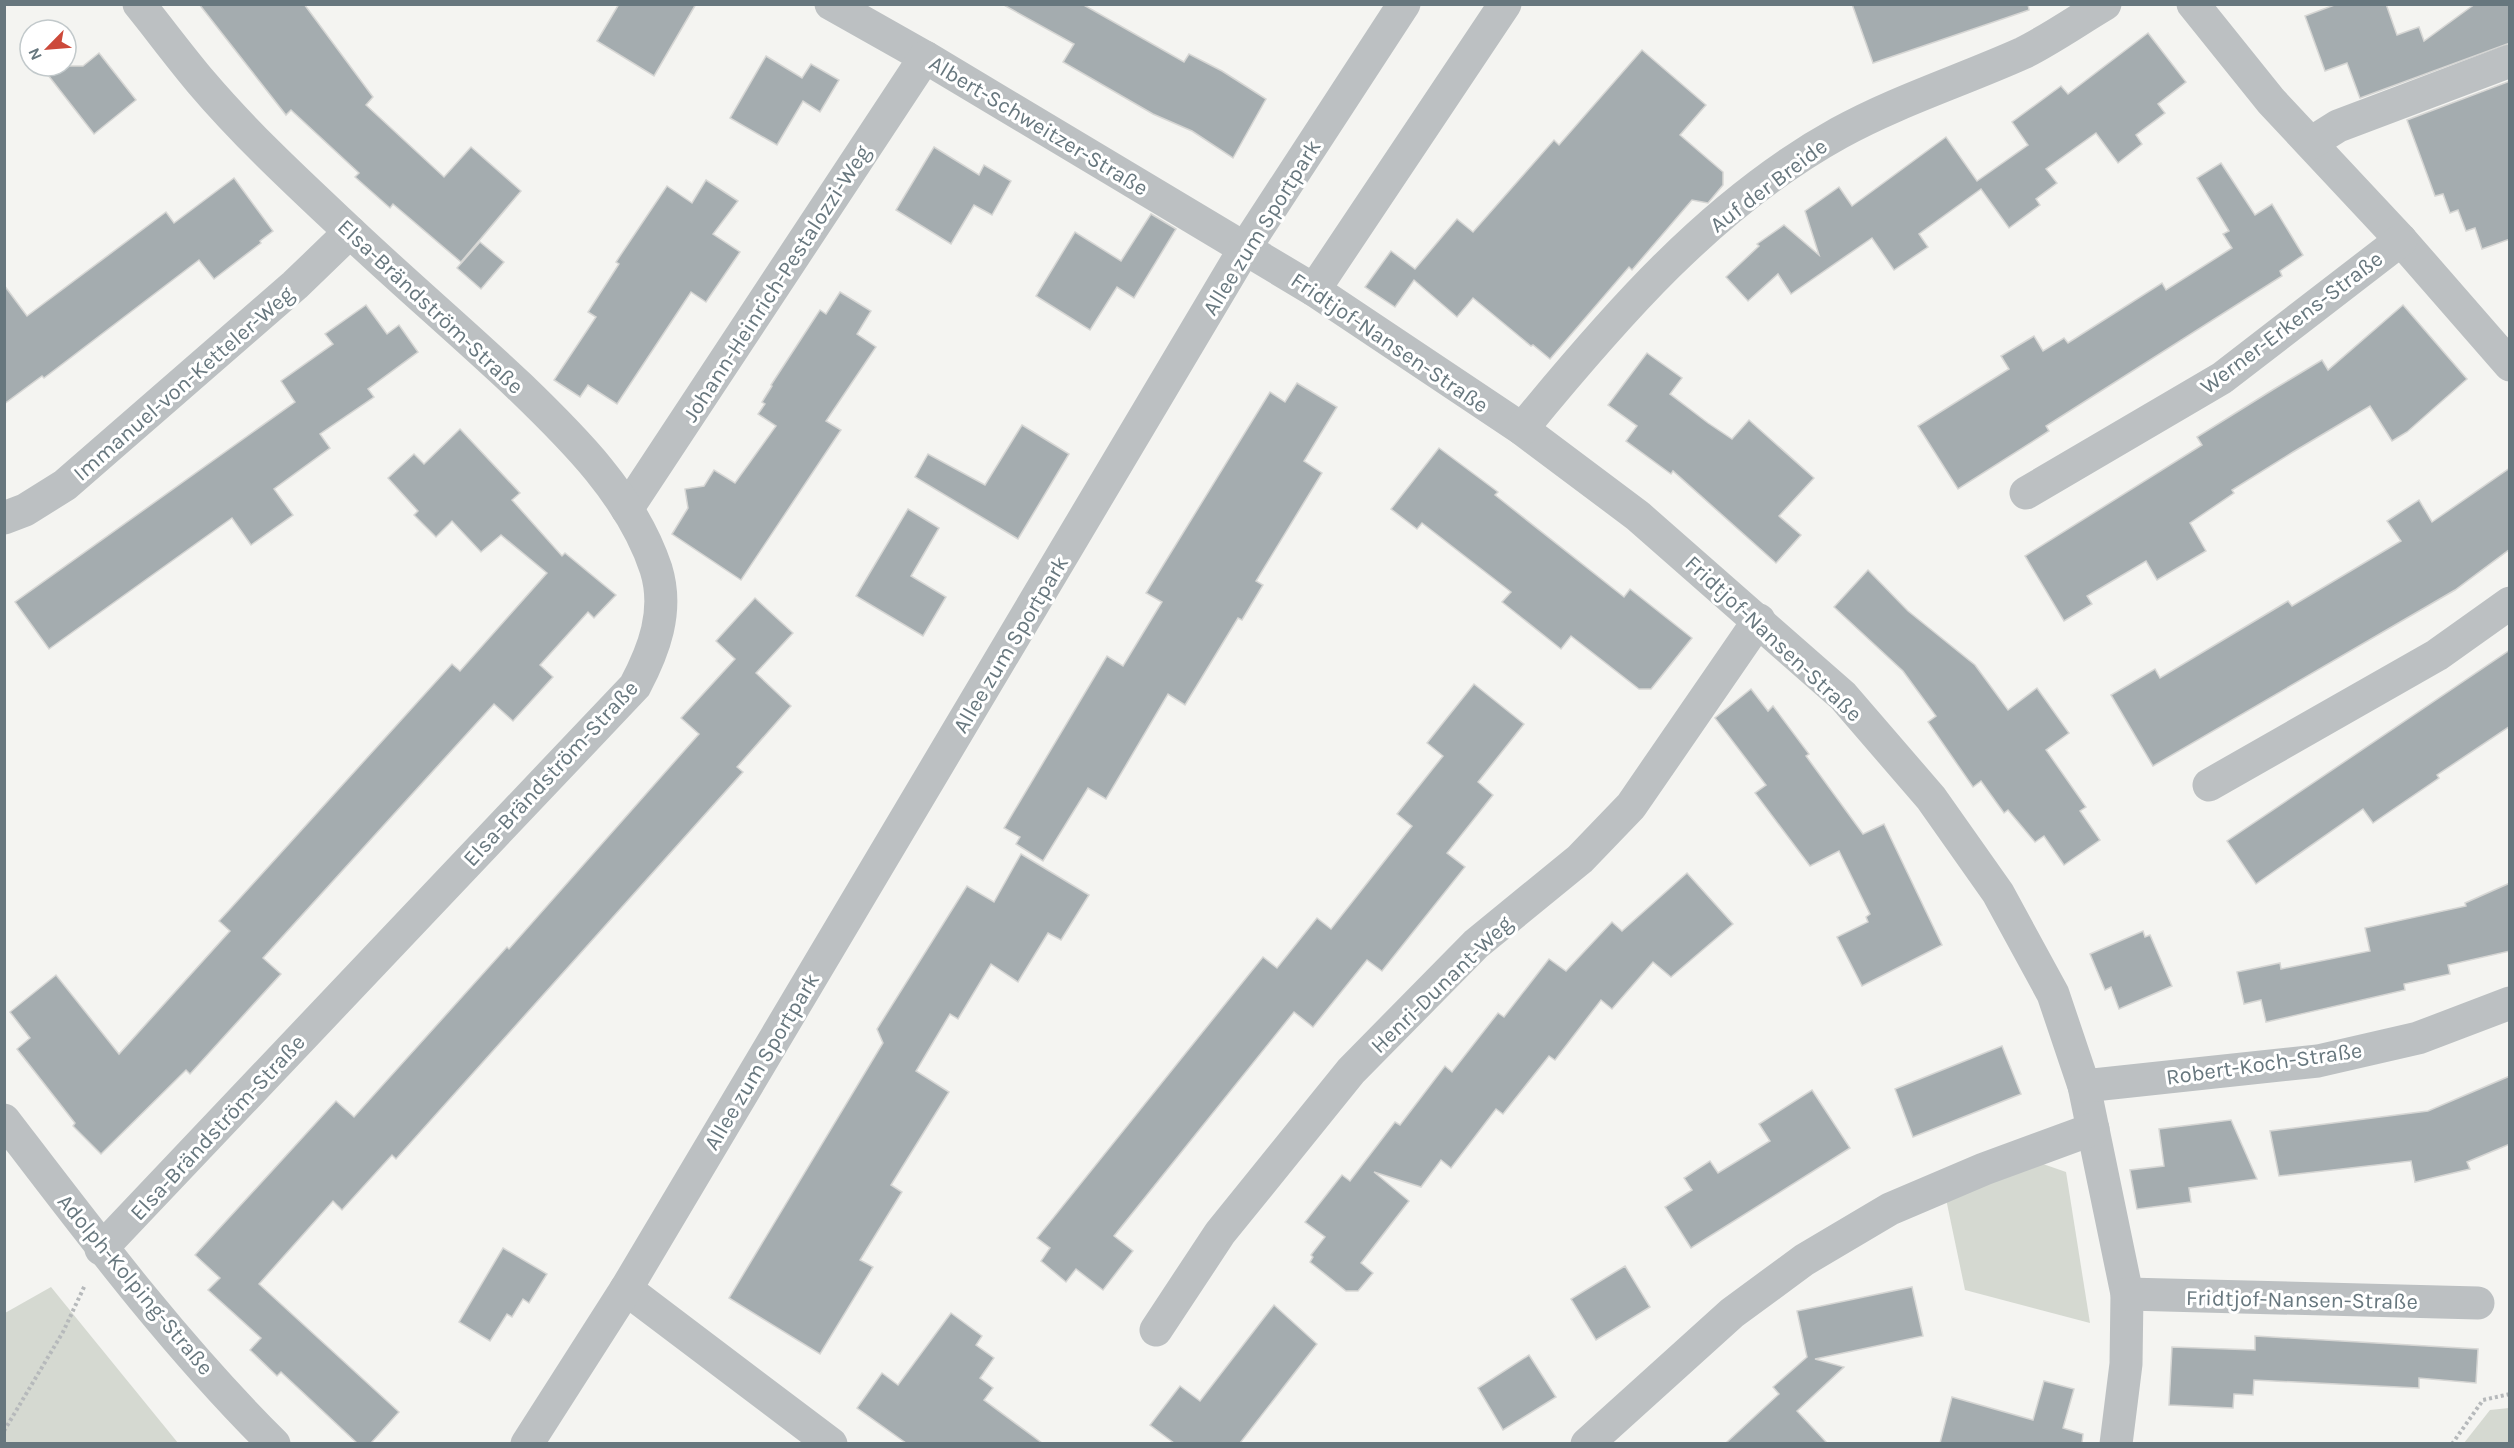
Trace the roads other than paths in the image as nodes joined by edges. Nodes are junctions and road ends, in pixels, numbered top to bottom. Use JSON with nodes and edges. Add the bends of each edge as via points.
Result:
{"nodes":[{"id":1,"x":139,"y":4,"type":"edge"},
{"id":2,"x":831,"y":4,"type":"edge"},
{"id":3,"x":1404,"y":4,"type":"edge"},
{"id":4,"x":1505,"y":4,"type":"edge"},
{"id":5,"x":2105,"y":4,"type":"edge"},
{"id":6,"x":2193,"y":4,"type":"edge"},
{"id":7,"x":925,"y":57,"type":"junction"},
{"id":8,"x":2510,"y":61,"type":"edge"},
{"id":9,"x":2311,"y":143,"type":"junction"},
{"id":10,"x":350,"y":232,"type":"junction"},
{"id":11,"x":2401,"y":240,"type":"junction"},
{"id":12,"x":1245,"y":248,"type":"junction"},
{"id":13,"x":1314,"y":290,"type":"junction"},
{"id":14,"x":2510,"y":366,"type":"edge"},
{"id":15,"x":1522,"y":429,"type":"junction"},
{"id":16,"x":2026,"y":493,"type":"dead end"},
{"id":17,"x":627,"y":509,"type":"junction"},
{"id":18,"x":4,"y":518,"type":"edge"},
{"id":19,"x":2510,"y":603,"type":"edge"},
{"id":20,"x":1760,"y":620,"type":"junction"},
{"id":21,"x":2209,"y":785,"type":"dead end"},
{"id":22,"x":2510,"y":1003,"type":"edge"},
{"id":23,"x":2084,"y":1086,"type":"junction"},
{"id":24,"x":4,"y":1120,"type":"edge"},
{"id":25,"x":2093,"y":1129,"type":"junction"},
{"id":26,"x":101,"y":1248,"type":"junction"},
{"id":27,"x":626,"y":1289,"type":"junction"},
{"id":28,"x":2127,"y":1294,"type":"junction"},
{"id":29,"x":2478,"y":1303,"type":"dead end"},
{"id":30,"x":1156,"y":1330,"type":"dead end"},
{"id":31,"x":274,"y":1443,"type":"edge"},
{"id":32,"x":528,"y":1443,"type":"edge"},
{"id":33,"x":831,"y":1443,"type":"edge"},
{"id":34,"x":1587,"y":1443,"type":"edge"},
{"id":35,"x":2116,"y":1443,"type":"edge"}],
"edges":[{"from":1,"to":10,"type":"street","name":"Elsa-Brändström-Straße","via":[[202,84]]},
{"from":2,"to":7,"type":"street","name":"Albert-Schweitzer-Straße"},
{"from":3,"to":12,"type":"street","name":"Allee zum Sportpark"},
{"from":4,"to":13,"type":"street"},
{"from":5,"to":15,"type":"street","name":"Auf der Breide","via":[[2025,52],[1840,132],[1779,171],[1707,230],[1624,308]]},
{"from":6,"to":9,"type":"street","name":"Werner-Erkens-Straße","via":[[2271,101]]},
{"from":7,"to":12,"type":"street","name":"Albert-Schweitzer-Straße"},
{"from":7,"to":17,"type":"street","name":"Johann-Heinrich-Pestalozzi-Weg"},
{"from":8,"to":9,"type":"street","via":[[2338,126]]},
{"from":9,"to":11,"type":"street","name":"Werner-Erkens-Straße"},
{"from":10,"to":17,"type":"street","name":"Elsa-Brändström-Straße","via":[[556,422],[594,463]]},
{"from":10,"to":18,"type":"street","name":"Immanuel-von-Ketteler-Weg","via":[[296,285],[65,485]]},
{"from":11,"to":14,"type":"street","name":"Werner-Erkens-Straße"},
{"from":11,"to":16,"type":"street","name":"Werner-Erkens-Straße","via":[[2222,378]]},
{"from":12,"to":13,"type":"street","name":"Fridtjof-Nansen-Straße"},
{"from":12,"to":27,"type":"street","name":"Allee zum Sportpark"},
{"from":13,"to":15,"type":"street","name":"Fridtjof-Nansen-Straße"},
{"from":15,"to":20,"type":"street","name":"Fridtjof-Nansen-Straße","via":[[1638,516]]},
{"from":17,"to":26,"type":"street","name":"Elsa-Brändström-Straße","via":[[657,571],[661,617],[653,652],[635,686]]},
{"from":19,"to":21,"type":"street","via":[[2437,655]]},
{"from":20,"to":23,"type":"street","name":"Fridtjof-Nansen-Straße","via":[[1843,696],[1931,798],[1985,874],[2053,994]]},
{"from":20,"to":30,"type":"street","name":"Henri-Dunant-Weg","via":[[1632,806],[1580,859],[1476,944],[1351,1071],[1220,1233]]},
{"from":22,"to":23,"type":"street","name":"Robert-Koch-Straße","via":[[2418,1038],[2318,1061]]},
{"from":23,"to":25,"type":"street","name":"Fridtjof-Nansen-Straße"},
{"from":24,"to":26,"type":"street","name":"Adolph-Kolping-Straße"},
{"from":25,"to":28,"type":"street","name":"Fridtjof-Nansen-Straße"},
{"from":25,"to":34,"type":"street","via":[[1890,1209],[1804,1260],[1732,1313]]},
{"from":26,"to":31,"type":"street","name":"Adolph-Kolping-Straße"},
{"from":27,"to":32,"type":"street","name":"Allee zum Sportpark"},
{"from":27,"to":33,"type":"street"},
{"from":28,"to":29,"type":"street","name":"Fridtjof-Nansen-Straße"},
{"from":28,"to":35,"type":"street","name":"Fridtjof-Nansen-Straße","via":[[2126,1364]]}]}
